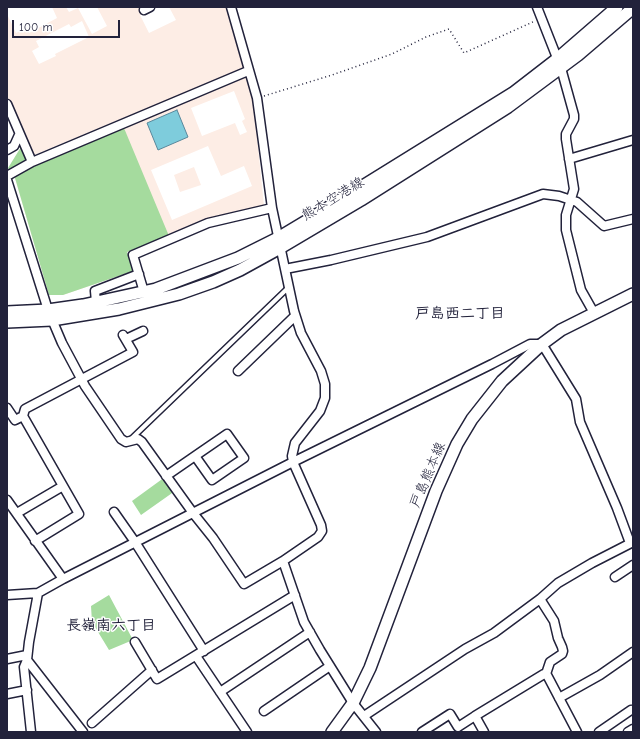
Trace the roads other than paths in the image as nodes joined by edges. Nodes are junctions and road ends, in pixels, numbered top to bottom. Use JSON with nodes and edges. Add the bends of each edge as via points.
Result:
{"nodes":[{"id":1,"x":230,"y":7,"type":"edge"},
{"id":2,"x":537,"y":7,"type":"edge"},
{"id":3,"x":617,"y":7,"type":"edge"},
{"id":4,"x":633,"y":8,"type":"edge"},
{"id":5,"x":559,"y":64,"type":"junction"},
{"id":6,"x":248,"y":71,"type":"junction"},
{"id":7,"x":7,"y":104,"type":"edge"},
{"id":8,"x":20,"y":135,"type":"junction"},
{"id":9,"x":633,"y":140,"type":"edge"},
{"id":10,"x":7,"y":150,"type":"edge"},
{"id":11,"x":569,"y":160,"type":"junction"},
{"id":12,"x":32,"y":162,"type":"junction"},
{"id":13,"x":7,"y":176,"type":"edge"},
{"id":14,"x":7,"y":180,"type":"edge"},
{"id":15,"x":571,"y":199,"type":"junction"},
{"id":16,"x":272,"y":208,"type":"junction"},
{"id":17,"x":633,"y":219,"type":"edge"},
{"id":18,"x":279,"y":243,"type":"junction"},
{"id":19,"x":285,"y":268,"type":"junction"},
{"id":20,"x":139,"y":274,"type":"junction"},
{"id":21,"x":288,"y":287,"type":"junction"},
{"id":22,"x":144,"y":292,"type":"junction"},
{"id":23,"x":633,"y":294,"type":"edge"},
{"id":24,"x":96,"y":302,"type":"junction"},
{"id":25,"x":48,"y":310,"type":"junction"},
{"id":26,"x":7,"y":312,"type":"edge"},
{"id":27,"x":594,"y":313,"type":"junction"},
{"id":28,"x":295,"y":316,"type":"junction"},
{"id":29,"x":52,"y":320,"type":"junction"},
{"id":30,"x":7,"y":322,"type":"edge"},
{"id":31,"x":142,"y":331,"type":"dead end"},
{"id":32,"x":542,"y":344,"type":"junction"},
{"id":33,"x":238,"y":371,"type":"dead end"},
{"id":34,"x":80,"y":379,"type":"junction"},
{"id":35,"x":7,"y":408,"type":"edge"},
{"id":36,"x":23,"y":416,"type":"junction"},
{"id":37,"x":130,"y":441,"type":"junction"},
{"id":38,"x":195,"y":456,"type":"junction"},
{"id":39,"x":293,"y":462,"type":"junction"},
{"id":40,"x":166,"y":476,"type":"junction"},
{"id":41,"x":63,"y":486,"type":"junction"},
{"id":42,"x":7,"y":500,"type":"edge"},
{"id":43,"x":114,"y":512,"type":"dead end"},
{"id":44,"x":17,"y":513,"type":"junction"},
{"id":45,"x":193,"y":513,"type":"junction"},
{"id":46,"x":35,"y":541,"type":"junction"},
{"id":47,"x":135,"y":542,"type":"junction"},
{"id":48,"x":632,"y":543,"type":"edge"},
{"id":49,"x":283,"y":561,"type":"junction"},
{"id":50,"x":633,"y":565,"type":"edge"},
{"id":51,"x":614,"y":577,"type":"dead end"},
{"id":52,"x":63,"y":579,"type":"junction"},
{"id":53,"x":38,"y":593,"type":"junction"},
{"id":54,"x":7,"y":595,"type":"edge"},
{"id":55,"x":295,"y":595,"type":"junction"},
{"id":56,"x":540,"y":599,"type":"junction"},
{"id":57,"x":310,"y":632,"type":"junction"},
{"id":58,"x":135,"y":642,"type":"dead end"},
{"id":59,"x":204,"y":651,"type":"junction"},
{"id":60,"x":633,"y":652,"type":"edge"},
{"id":61,"x":196,"y":656,"type":"junction"},
{"id":62,"x":27,"y":657,"type":"junction"},
{"id":63,"x":7,"y":659,"type":"edge"},
{"id":64,"x":330,"y":666,"type":"junction"},
{"id":65,"x":152,"y":670,"type":"junction"},
{"id":66,"x":546,"y":674,"type":"junction"},
{"id":67,"x":27,"y":690,"type":"junction"},
{"id":68,"x":220,"y":692,"type":"junction"},
{"id":69,"x":7,"y":694,"type":"edge"},
{"id":70,"x":559,"y":698,"type":"junction"},
{"id":71,"x":354,"y":703,"type":"junction"},
{"id":72,"x":631,"y":710,"type":"dead end"},
{"id":73,"x":264,"y":711,"type":"dead end"},
{"id":74,"x":364,"y":716,"type":"junction"},
{"id":75,"x":475,"y":716,"type":"junction"},
{"id":76,"x":92,"y":723,"type":"dead end"},
{"id":77,"x":633,"y":728,"type":"edge"},
{"id":78,"x":31,"y":732,"type":"edge"},
{"id":79,"x":83,"y":732,"type":"edge"},
{"id":80,"x":247,"y":732,"type":"edge"},
{"id":81,"x":332,"y":732,"type":"edge"},
{"id":82,"x":376,"y":732,"type":"edge"},
{"id":83,"x":422,"y":732,"type":"edge"},
{"id":84,"x":484,"y":732,"type":"edge"},
{"id":85,"x":577,"y":732,"type":"edge"},
{"id":86,"x":599,"y":732,"type":"edge"},
{"id":87,"x":628,"y":732,"type":"edge"}],
"edges":[{"from":1,"to":6,"type":"street"},
{"from":2,"to":5,"type":"street"},
{"from":3,"to":5,"type":"main road","name":"熊本空港線"},
{"from":4,"to":5,"type":"main road","name":"熊本空港線","via":[[601,36]]},
{"from":5,"to":11,"type":"street","via":[[574,115],[566,134]]},
{"from":5,"to":18,"type":"main road","name":"熊本空港線"},
{"from":6,"to":12,"type":"street"},
{"from":6,"to":16,"type":"street","via":[[257,98]]},
{"from":7,"to":8,"type":"street"},
{"from":8,"to":10,"type":"street","via":[[14,146]]},
{"from":8,"to":12,"type":"street"},
{"from":9,"to":11,"type":"street"},
{"from":11,"to":15,"type":"street","via":[[574,189]]},
{"from":12,"to":13,"type":"street"},
{"from":14,"to":25,"type":"street"},
{"from":15,"to":17,"type":"street","via":[[604,226]]},
{"from":15,"to":19,"type":"street","via":[[543,194],[427,237]]},
{"from":15,"to":27,"type":"street","via":[[566,215],[566,230],[581,290]]},
{"from":16,"to":18,"type":"street"},
{"from":16,"to":20,"type":"street","via":[[208,224],[142,250],[133,256]]},
{"from":18,"to":19,"type":"street"},
{"from":18,"to":22,"type":"main road","name":"熊本空港線"},
{"from":18,"to":29,"type":"main road","name":"熊本空港線","via":[[233,273],[179,294],[119,309]]},
{"from":19,"to":21,"type":"street"},
{"from":20,"to":22,"type":"street"},
{"from":20,"to":24,"type":"street","via":[[95,291]]},
{"from":21,"to":28,"type":"street"},
{"from":21,"to":37,"type":"lane"},
{"from":22,"to":24,"type":"main road","name":"熊本空港線"},
{"from":23,"to":27,"type":"main road","name":"戸島熊本線"},
{"from":24,"to":25,"type":"main road","name":"熊本空港線"},
{"from":25,"to":26,"type":"main road","name":"熊本空港線"},
{"from":25,"to":29,"type":"street"},
{"from":27,"to":32,"type":"main road","name":"戸島熊本線","via":[[561,330]]},
{"from":28,"to":33,"type":"street"},
{"from":28,"to":39,"type":"street","via":[[321,371],[326,398],[320,411],[295,443]]},
{"from":29,"to":30,"type":"main road","name":"熊本空港線"},
{"from":29,"to":34,"type":"street"},
{"from":31,"to":34,"type":"street","via":[[124,337],[133,352]]},
{"from":32,"to":39,"type":"street","via":[[530,344]]},
{"from":32,"to":48,"type":"street","via":[[576,399],[580,422]]},
{"from":32,"to":71,"type":"main road","name":"戸島熊本線","via":[[485,402],[457,444],[436,491],[370,668]]},
{"from":34,"to":36,"type":"street","via":[[25,408]]},
{"from":34,"to":37,"type":"street","via":[[120,439]]},
{"from":35,"to":36,"type":"street","via":[[15,420]]},
{"from":36,"to":41,"type":"street"},
{"from":37,"to":40,"type":"street","via":[[138,439],[142,442]]},
{"from":38,"to":38,"type":"street","via":[[227,434],[244,458],[212,480]]},
{"from":38,"to":40,"type":"street"},
{"from":39,"to":45,"type":"street"},
{"from":39,"to":49,"type":"street","via":[[322,531],[318,537]]},
{"from":40,"to":45,"type":"street"},
{"from":41,"to":44,"type":"street"},
{"from":41,"to":46,"type":"street","via":[[79,514]]},
{"from":42,"to":44,"type":"street"},
{"from":43,"to":47,"type":"street"},
{"from":44,"to":46,"type":"street"},
{"from":45,"to":47,"type":"street"},
{"from":45,"to":49,"type":"street","via":[[244,584]]},
{"from":46,"to":52,"type":"street"},
{"from":47,"to":52,"type":"street"},
{"from":47,"to":59,"type":"street"},
{"from":48,"to":56,"type":"street","via":[[558,583]]},
{"from":49,"to":55,"type":"street"},
{"from":50,"to":51,"type":"street"},
{"from":52,"to":53,"type":"street"},
{"from":53,"to":54,"type":"street"},
{"from":53,"to":62,"type":"street"},
{"from":55,"to":57,"type":"street"},
{"from":55,"to":59,"type":"street"},
{"from":56,"to":66,"type":"street","via":[[554,621],[563,651],[550,662]]},
{"from":56,"to":74,"type":"street","via":[[494,633],[465,649]]},
{"from":57,"to":64,"type":"street"},
{"from":57,"to":68,"type":"street"},
{"from":58,"to":65,"type":"street"},
{"from":59,"to":61,"type":"street"},
{"from":60,"to":70,"type":"street","via":[[600,675]]},
{"from":61,"to":65,"type":"street","via":[[157,679]]},
{"from":61,"to":68,"type":"street"},
{"from":62,"to":63,"type":"street"},
{"from":62,"to":67,"type":"street","via":[[24,667]]},
{"from":62,"to":79,"type":"street"},
{"from":64,"to":71,"type":"street"},
{"from":64,"to":73,"type":"street"},
{"from":65,"to":76,"type":"street"},
{"from":66,"to":70,"type":"street"},
{"from":66,"to":75,"type":"street"},
{"from":67,"to":69,"type":"street"},
{"from":67,"to":78,"type":"street"},
{"from":68,"to":80,"type":"street"},
{"from":70,"to":85,"type":"street"},
{"from":71,"to":74,"type":"street"},
{"from":71,"to":81,"type":"main road","name":"戸島熊本線"},
{"from":72,"to":86,"type":"street"},
{"from":74,"to":82,"type":"street"},
{"from":75,"to":83,"type":"street","via":[[458,727],[450,714]]},
{"from":75,"to":84,"type":"street"},
{"from":77,"to":87,"type":"street"}]}
